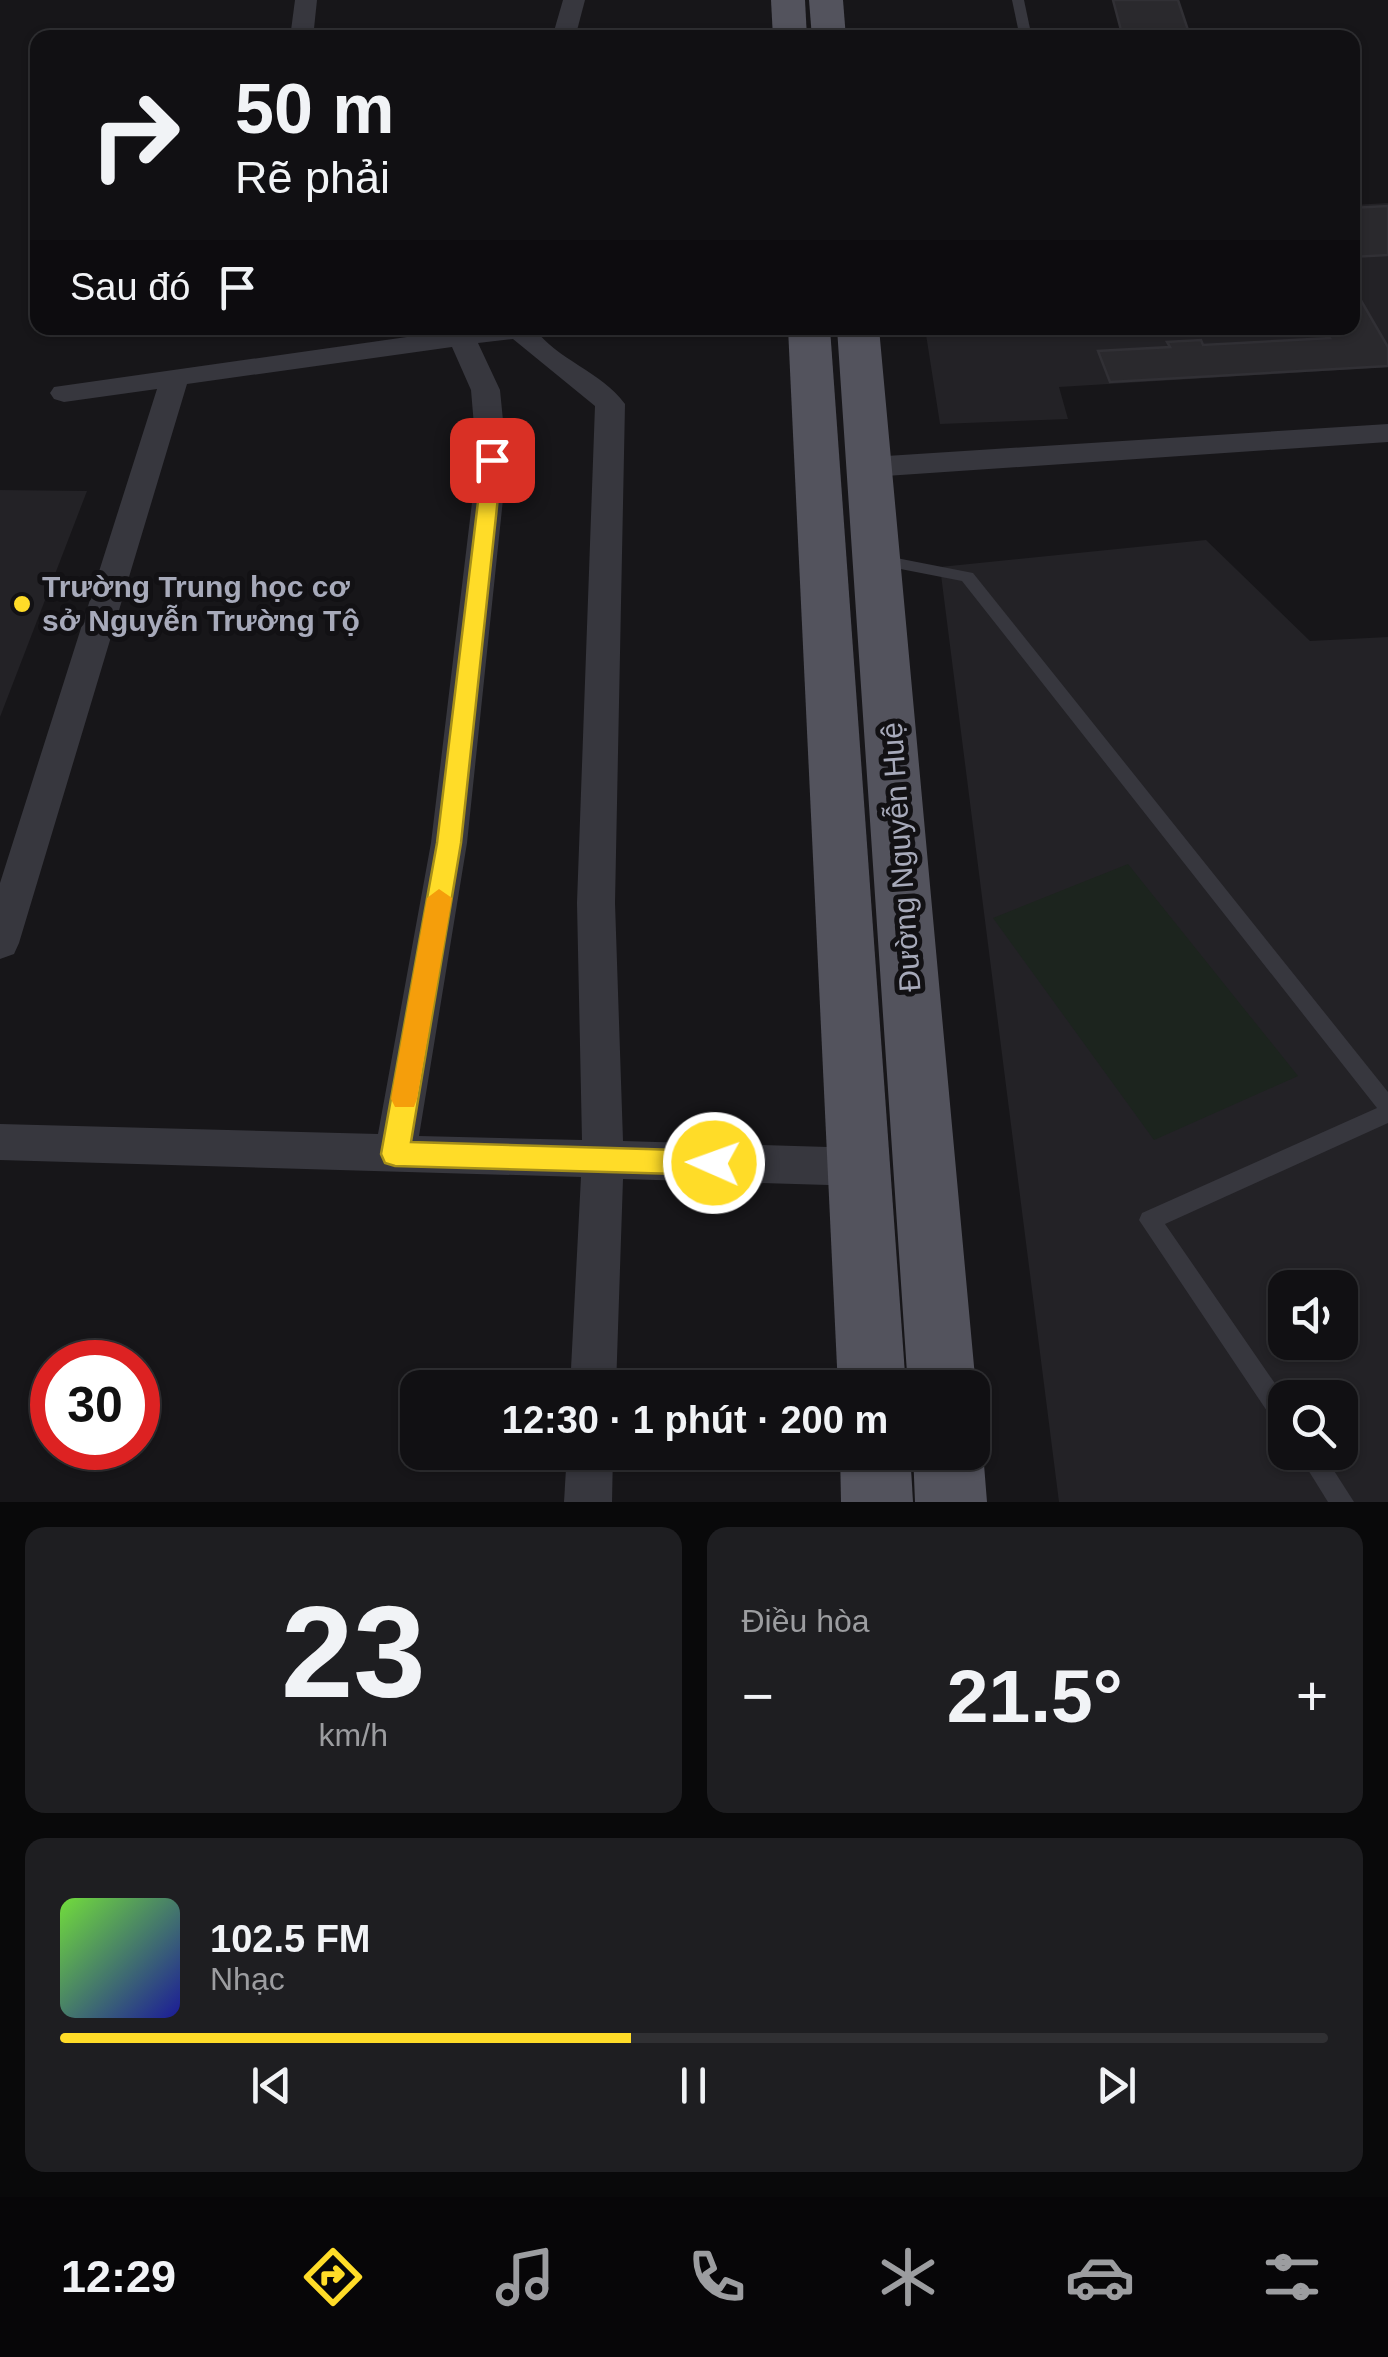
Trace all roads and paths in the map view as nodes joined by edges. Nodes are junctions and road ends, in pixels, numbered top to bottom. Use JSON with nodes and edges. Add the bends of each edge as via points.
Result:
{"nodes":[{"id":1,"x":306,"y":0,"type":"edge"},
{"id":2,"x":574,"y":0,"type":"edge"},
{"id":3,"x":788,"y":0,"type":"edge"},
{"id":4,"x":826,"y":0,"type":"edge"},
{"id":5,"x":1018,"y":0,"type":"edge"},
{"id":6,"x":302,"y":30,"type":"edge"},
{"id":7,"x":565,"y":30,"type":"edge"},
{"id":8,"x":790,"y":30,"type":"edge"},
{"id":9,"x":828,"y":30,"type":"edge"},
{"id":10,"x":1024,"y":30,"type":"edge"},
{"id":11,"x":439,"y":335,"type":"edge"},
{"id":12,"x":459,"y":335,"type":"edge"},
{"id":13,"x":525,"y":335,"type":"edge"},
{"id":14,"x":809,"y":335,"type":"edge"},
{"id":15,"x":859,"y":335,"type":"edge"},
{"id":16,"x":175,"y":378,"type":"junction"},
{"id":17,"x":64,"y":393,"type":"dead end"},
{"id":18,"x":1388,"y":433,"type":"edge"},
{"id":19,"x":818,"y":466,"type":"junction"},
{"id":20,"x":872,"y":466,"type":"junction"},
{"id":21,"x":878,"y":559,"type":"junction"},
{"id":22,"x":3,"y":922,"type":"edge"},
{"id":23,"x":1388,"y":1110,"type":"edge"},
{"id":24,"x":0,"y":1142,"type":"edge"},
{"id":25,"x":395,"y":1154,"type":"junction"},
{"id":26,"x":603,"y":1160,"type":"junction"},
{"id":27,"x":861,"y":1167,"type":"junction"},
{"id":28,"x":594,"y":1370,"type":"edge"},
{"id":29,"x":871,"y":1370,"type":"edge"},
{"id":30,"x":941,"y":1370,"type":"edge"},
{"id":31,"x":1268,"y":1393,"type":"edge"},
{"id":32,"x":589,"y":1470,"type":"edge"},
{"id":33,"x":876,"y":1470,"type":"edge"},
{"id":34,"x":949,"y":1470,"type":"edge"},
{"id":35,"x":1320,"y":1470,"type":"edge"},
{"id":36,"x":588,"y":1502,"type":"edge"},
{"id":37,"x":877,"y":1502,"type":"edge"},
{"id":38,"x":952,"y":1502,"type":"edge"},
{"id":39,"x":1342,"y":1502,"type":"edge"}],
"edges":[{"from":1,"to":6,"type":"street"},
{"from":2,"to":7,"type":"street"},
{"from":3,"to":8,"type":"main road"},
{"from":4,"to":9,"type":"main road"},
{"from":5,"to":10,"type":"lane"},
{"from":11,"to":16,"type":"street"},
{"from":12,"to":25,"type":"street","via":[[481,370],[492,406],[492,460],[449,843]]},
{"from":13,"to":26,"type":"street","via":[[539,354],[592,383],[610,404],[596,903]]},
{"from":14,"to":19,"type":"main road","name":"Đường Nguyễn Huệ"},
{"from":15,"to":20,"type":"main road","name":"Đường Nguyễn Huệ"},
{"from":16,"to":17,"type":"street"},
{"from":16,"to":22,"type":"street"},
{"from":18,"to":20,"type":"street"},
{"from":19,"to":20,"type":"main road"},
{"from":19,"to":27,"type":"main road","name":"Đường Nguyễn Huệ"},
{"from":20,"to":21,"type":"main road","name":"Đường Nguyễn Huệ"},
{"from":21,"to":23,"type":"lane","via":[[967,577]]},
{"from":21,"to":30,"type":"main road","name":"Đường Nguyễn Huệ"},
{"from":23,"to":31,"type":"lane","via":[[1150,1220]]},
{"from":24,"to":25,"type":"street"},
{"from":25,"to":26,"type":"street"},
{"from":26,"to":27,"type":"street"},
{"from":26,"to":28,"type":"street"},
{"from":27,"to":29,"type":"main road","name":"Đường Nguyễn Huệ"},
{"from":32,"to":36,"type":"street"},
{"from":33,"to":37,"type":"main road"},
{"from":34,"to":38,"type":"main road"},
{"from":35,"to":39,"type":"lane"}]}
